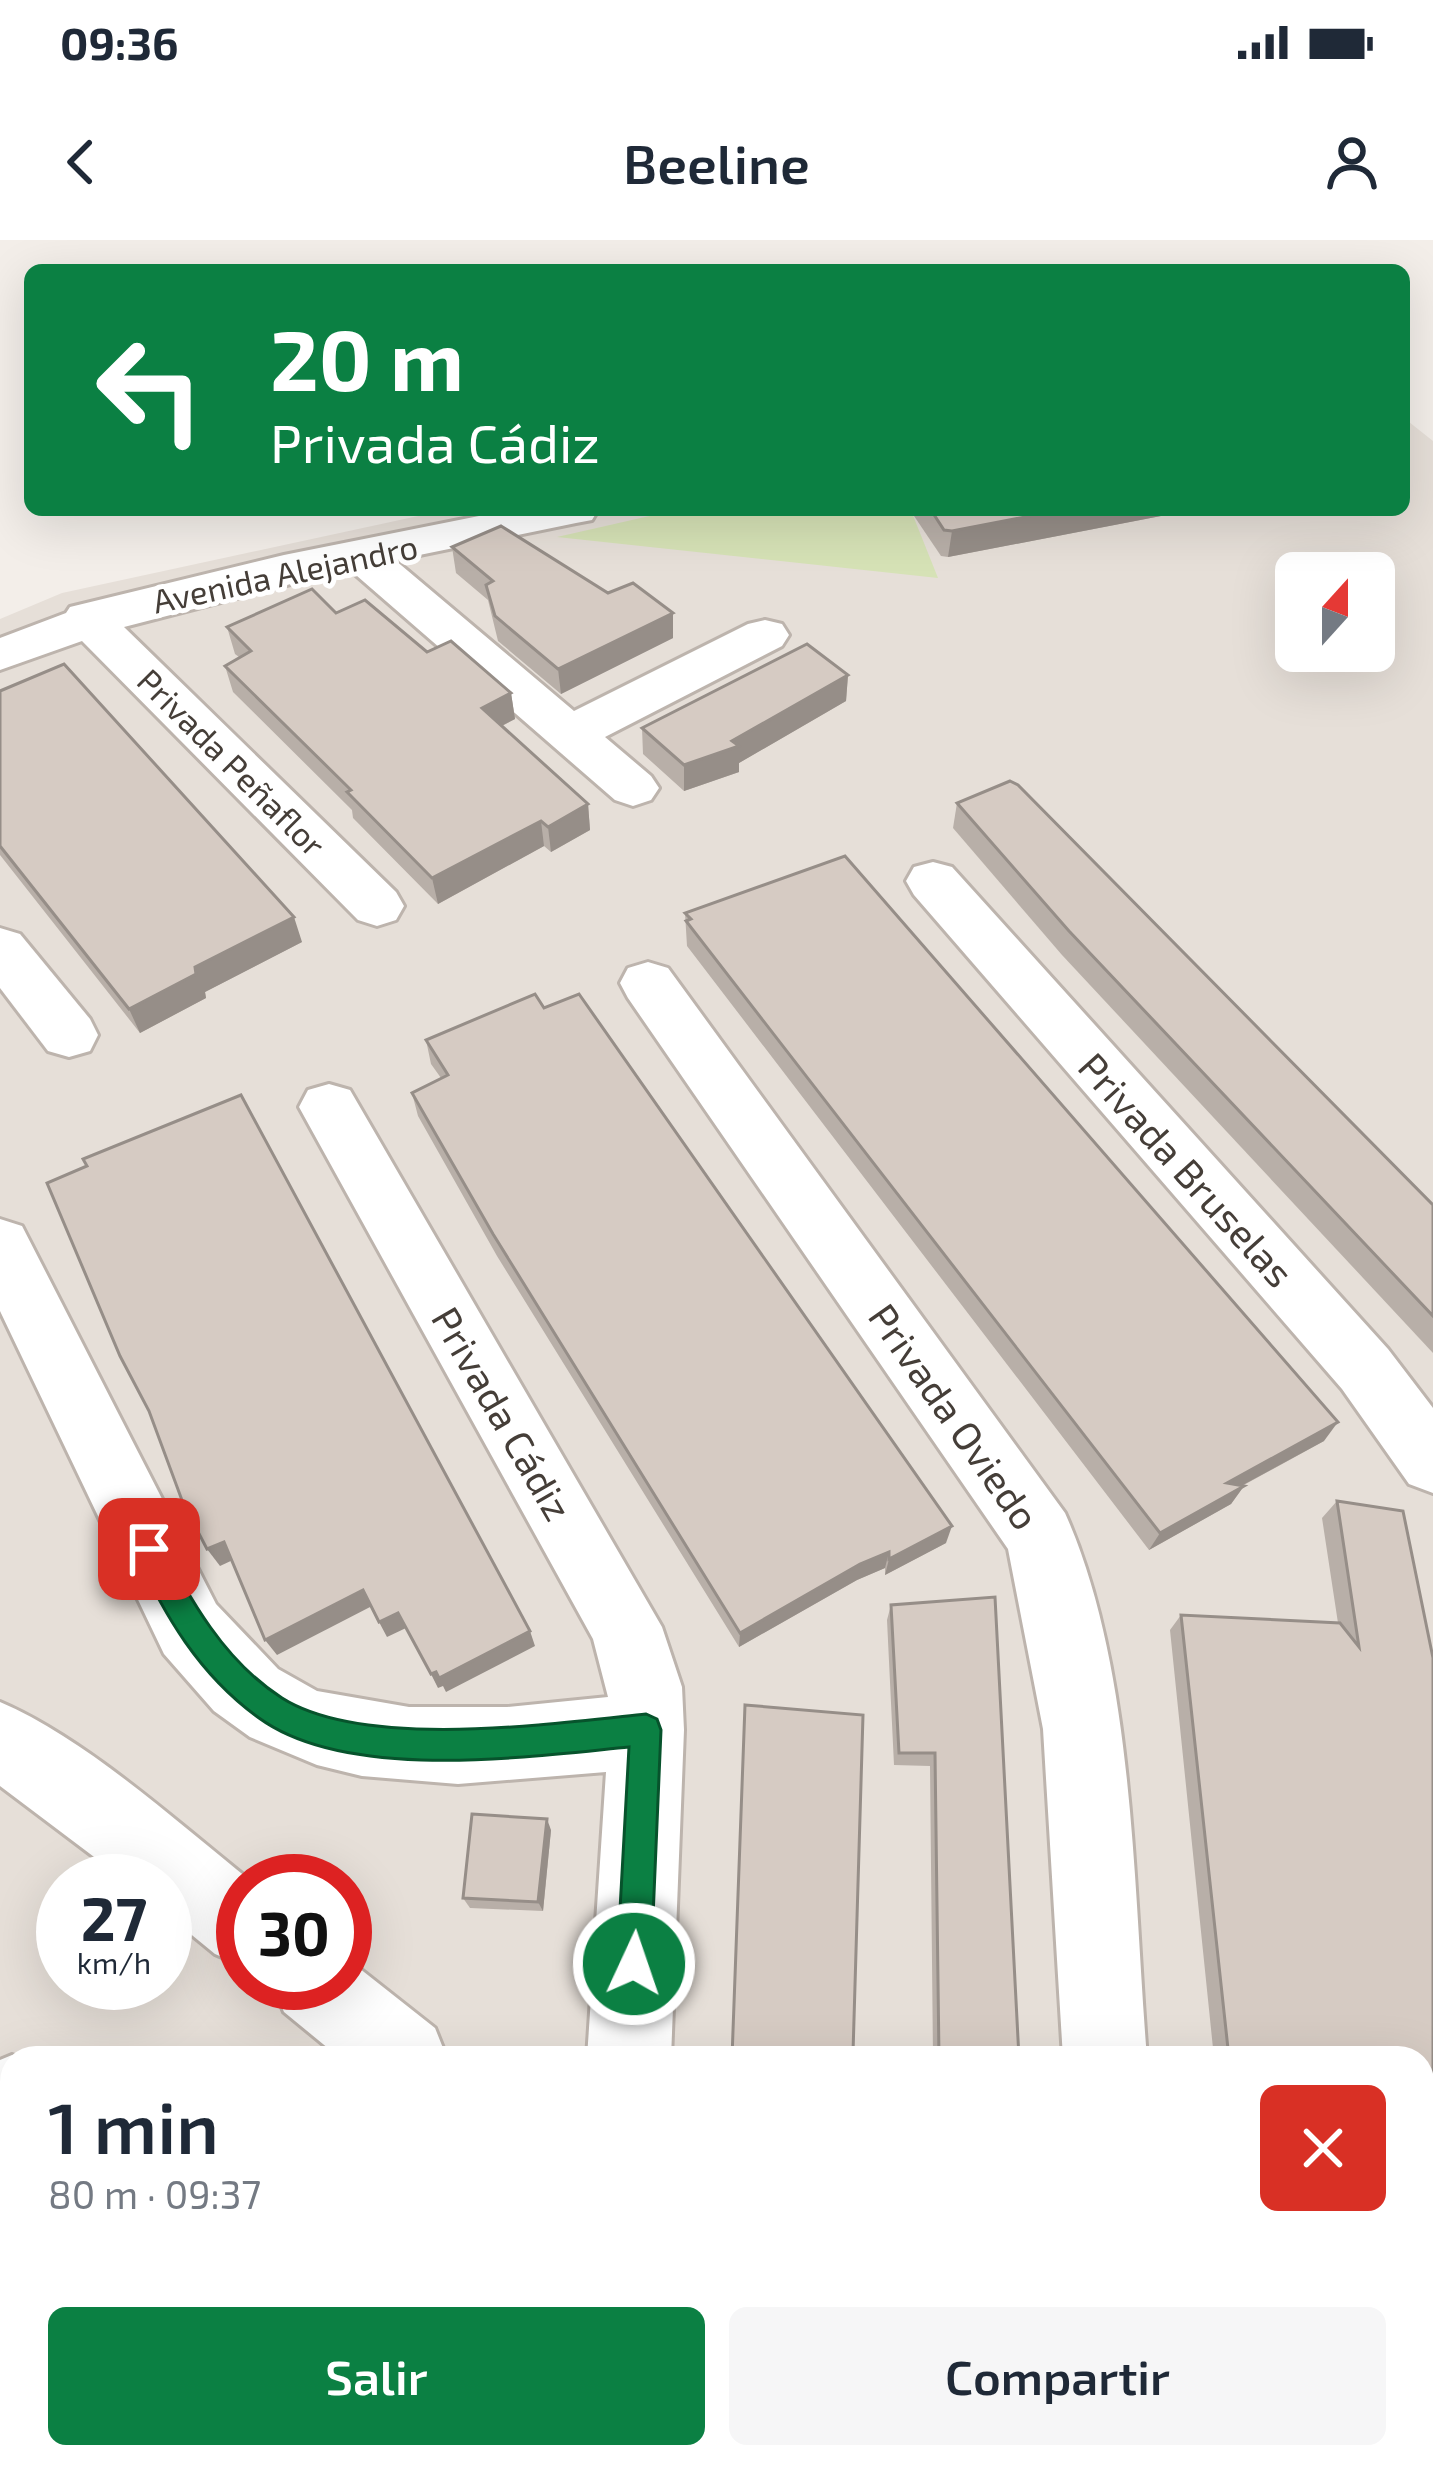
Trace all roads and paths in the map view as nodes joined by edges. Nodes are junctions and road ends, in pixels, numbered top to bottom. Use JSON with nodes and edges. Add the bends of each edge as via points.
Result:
{"nodes":[{"id":1,"x":548,"y":516,"type":"edge"},
{"id":2,"x":362,"y":556,"type":"junction"},
{"id":3,"x":87,"y":618,"type":"junction"},
{"id":4,"x":765,"y":635,"type":"dead end"},
{"id":5,"x":0,"y":655,"type":"edge"},
{"id":6,"x":572,"y":733,"type":"junction"},
{"id":7,"x":633,"y":788,"type":"dead end"},
{"id":8,"x":933,"y":881,"type":"dead end"},
{"id":9,"x":377,"y":906,"type":"dead end"},
{"id":10,"x":0,"y":948,"type":"edge"},
{"id":11,"x":648,"y":983,"type":"dead end"},
{"id":12,"x":69,"y":1035,"type":"dead end"},
{"id":13,"x":328,"y":1107,"type":"dead end"},
{"id":14,"x":0,"y":1245,"type":"edge"},
{"id":15,"x":1433,"y":1462,"type":"edge"},
{"id":16,"x":646,"y":1730,"type":"junction"},
{"id":17,"x":0,"y":1740,"type":"edge"},
{"id":18,"x":216,"y":1904,"type":"edge"},
{"id":19,"x":346,"y":2010,"type":"edge"},
{"id":20,"x":390,"y":2046,"type":"edge"},
{"id":21,"x":630,"y":2046,"type":"edge"},
{"id":22,"x":1105,"y":2046,"type":"edge"}],
"edges":[{"from":1,"to":2,"type":"street","name":"Avenida Alejandro"},
{"from":2,"to":3,"type":"street","name":"Avenida Alejandro"},
{"from":2,"to":6,"type":"street"},
{"from":3,"to":5,"type":"street","name":"Avenida Alejandro"},
{"from":3,"to":9,"type":"street","name":"Privada Peñaflor"},
{"from":4,"to":6,"type":"street"},
{"from":6,"to":7,"type":"street"},
{"from":8,"to":15,"type":"street","name":"Privada Bruselas","via":[[1365,1370]]},
{"from":10,"to":12,"type":"street"},
{"from":11,"to":22,"type":"street","name":"Privada Oviedo","via":[[1040,1536],[1063,1608],[1077,1700]]},
{"from":13,"to":16,"type":"street","name":"Privada Cádiz","via":[[626,1627],[645,1687]]},
{"from":14,"to":16,"type":"street","via":[[190,1629],[272,1710],[334,1734],[474,1747]]},
{"from":16,"to":21,"type":"street","name":"Privada Cádiz"},
{"from":17,"to":18,"type":"street"},
{"from":19,"to":20,"type":"street"}]}
